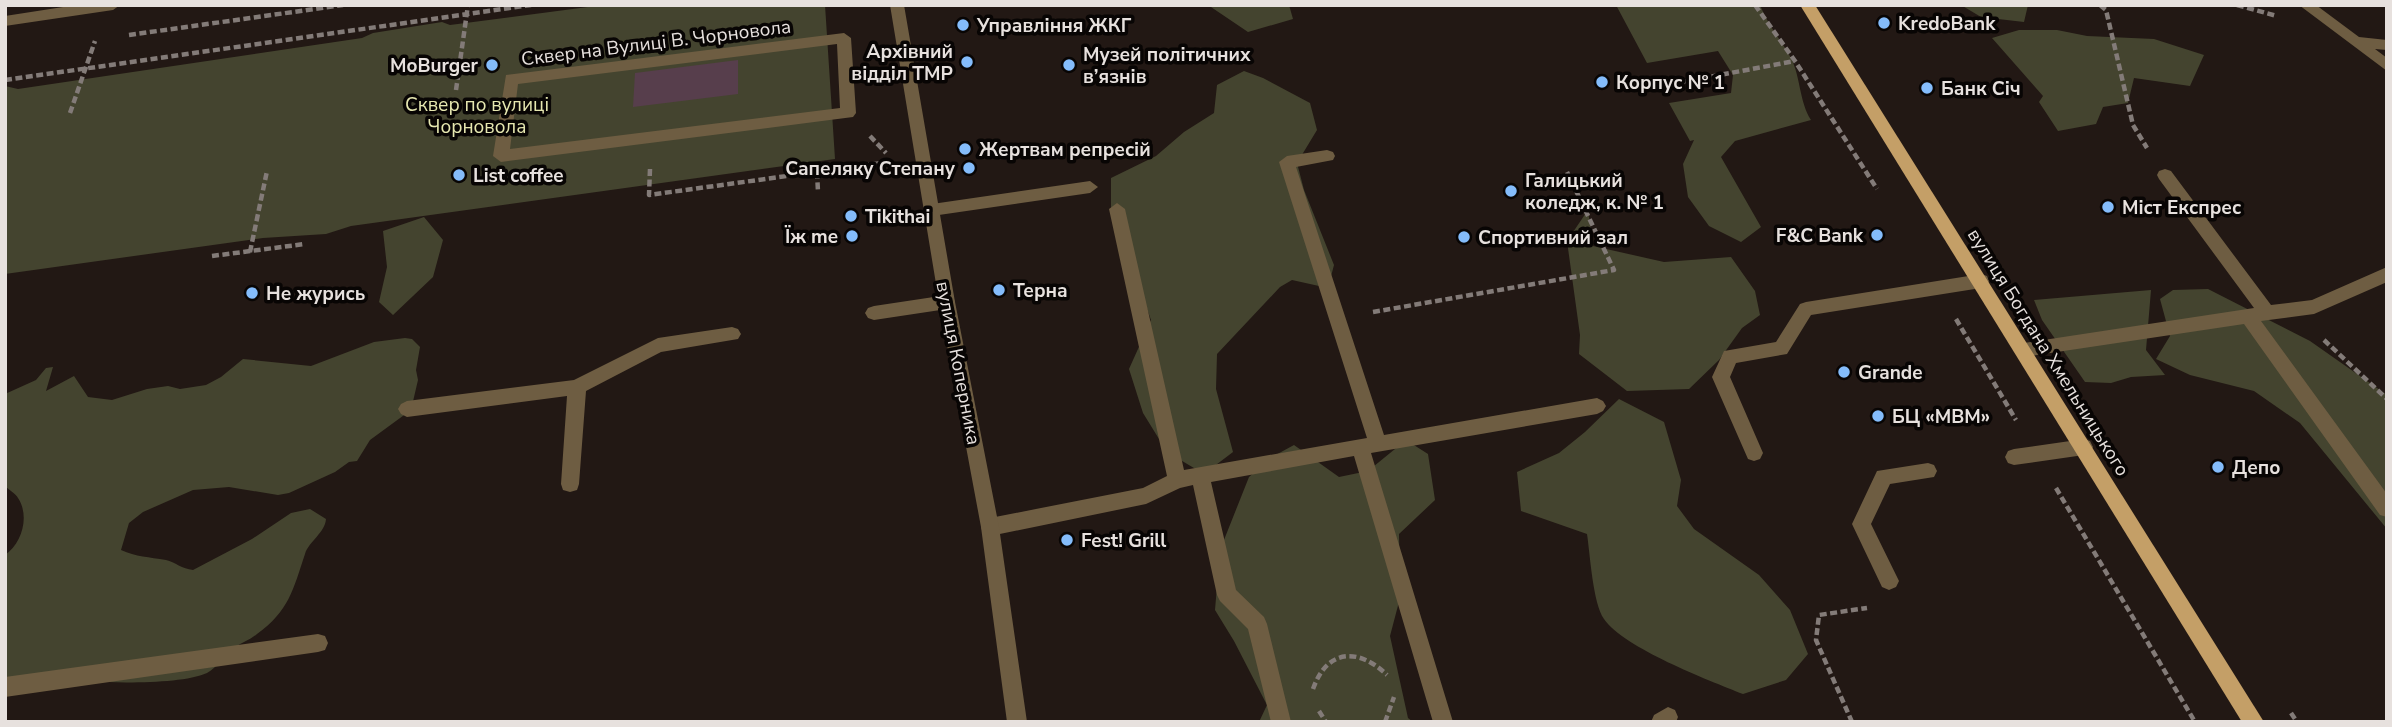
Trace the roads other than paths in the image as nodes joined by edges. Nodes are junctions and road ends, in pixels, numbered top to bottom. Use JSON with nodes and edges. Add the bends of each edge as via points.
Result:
{"nodes":[{"id":1,"x":113,"y":5,"type":"edge"},
{"id":2,"x":897,"y":5,"type":"edge"},
{"id":3,"x":1807,"y":5,"type":"edge"},
{"id":4,"x":2306,"y":5,"type":"edge"},
{"id":5,"x":5,"y":20,"type":"edge"},
{"id":6,"x":2354,"y":42,"type":"junction"},
{"id":7,"x":2387,"y":45,"type":"edge"},
{"id":8,"x":2387,"y":66,"type":"edge"},
{"id":9,"x":652,"y":137,"type":"joint"},
{"id":10,"x":1327,"y":156,"type":"dead end"},
{"id":11,"x":2165,"y":176,"type":"road end"},
{"id":12,"x":1090,"y":187,"type":"dead end"},
{"id":13,"x":1117,"y":209,"type":"dead end"},
{"id":14,"x":932,"y":210,"type":"junction"},
{"id":15,"x":2387,"y":274,"type":"edge"},
{"id":16,"x":1981,"y":281,"type":"junction"},
{"id":17,"x":947,"y":302,"type":"junction"},
{"id":18,"x":874,"y":313,"type":"dead end"},
{"id":19,"x":2267,"y":313,"type":"junction"},
{"id":20,"x":2247,"y":315,"type":"junction"},
{"id":21,"x":732,"y":334,"type":"dead end"},
{"id":22,"x":2024,"y":350,"type":"junction"},
{"id":23,"x":577,"y":387,"type":"junction"},
{"id":24,"x":1597,"y":406,"type":"dead end"},
{"id":25,"x":407,"y":409,"type":"dead end"},
{"id":26,"x":1369,"y":446,"type":"junction"},
{"id":27,"x":2084,"y":447,"type":"junction"},
{"id":28,"x":1754,"y":453,"type":"dead end"},
{"id":29,"x":2014,"y":457,"type":"dead end"},
{"id":30,"x":1928,"y":471,"type":"dead end"},
{"id":31,"x":1200,"y":476,"type":"junction"},
{"id":32,"x":1177,"y":480,"type":"junction"},
{"id":33,"x":570,"y":484,"type":"dead end"},
{"id":34,"x":2387,"y":509,"type":"edge"},
{"id":35,"x":990,"y":527,"type":"junction"},
{"id":36,"x":1889,"y":581,"type":"road end"},
{"id":37,"x":318,"y":643,"type":"dead end"},
{"id":38,"x":5,"y":687,"type":"edge"},
{"id":39,"x":2251,"y":721,"type":"edge"},
{"id":40,"x":1017,"y":722,"type":"edge"},
{"id":41,"x":1281,"y":722,"type":"edge"},
{"id":42,"x":1443,"y":722,"type":"edge"}],
"edges":[{"from":1,"to":5,"type":"street"},
{"from":2,"to":14,"type":"street","name":"вулиця Коперника"},
{"from":3,"to":16,"type":"main road","name":"вулиця Богдана Хмельницького"},
{"from":4,"to":6,"type":"street"},
{"from":6,"to":7,"type":"street"},
{"from":6,"to":8,"type":"street"},
{"from":9,"to":9,"type":"street","name":"Сквер на Вулиці В. Чорновола","via":[[848,113],[844,38],[511,79],[501,156]]},
{"from":10,"to":26,"type":"street","via":[[1287,162],[1337,318]]},
{"from":11,"to":19,"type":"street"},
{"from":12,"to":14,"type":"street"},
{"from":13,"to":32,"type":"street"},
{"from":14,"to":17,"type":"street","name":"вулиця Коперника"},
{"from":15,"to":19,"type":"street","via":[[2314,307]]},
{"from":16,"to":22,"type":"main road","name":"вулиця Богдана Хмельницького"},
{"from":16,"to":28,"type":"street","via":[[1806,309],[1781,349],[1730,356],[1721,377]]},
{"from":17,"to":18,"type":"street"},
{"from":17,"to":35,"type":"street","name":"вулиця Коперника"},
{"from":19,"to":20,"type":"street"},
{"from":20,"to":22,"type":"street"},
{"from":20,"to":34,"type":"street"},
{"from":21,"to":23,"type":"street","via":[[658,345]]},
{"from":22,"to":27,"type":"main road","name":"вулиця Богдана Хмельницького"},
{"from":23,"to":25,"type":"street"},
{"from":23,"to":33,"type":"street"},
{"from":24,"to":26,"type":"street"},
{"from":26,"to":31,"type":"street"},
{"from":26,"to":42,"type":"street"},
{"from":27,"to":29,"type":"street"},
{"from":27,"to":39,"type":"main road","name":"вулиця Богдана Хмельницького"},
{"from":30,"to":36,"type":"street","via":[[1884,478],[1861,524]]},
{"from":31,"to":32,"type":"street"},
{"from":31,"to":41,"type":"street","via":[[1227,595],[1257,624]]},
{"from":32,"to":35,"type":"street","via":[[1146,496]]},
{"from":35,"to":40,"type":"street","name":"вулиця Коперника"},
{"from":37,"to":38,"type":"street"}]}
